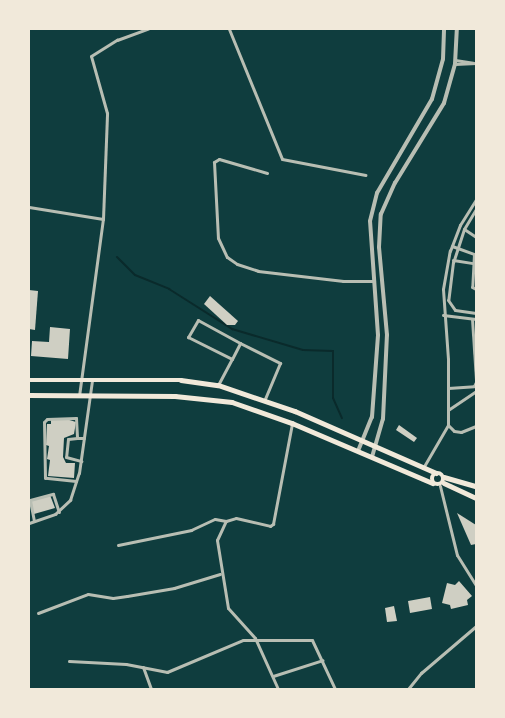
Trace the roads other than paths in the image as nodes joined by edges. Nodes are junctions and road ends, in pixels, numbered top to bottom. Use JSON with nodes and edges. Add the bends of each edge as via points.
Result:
{"nodes":[{"id":1,"x":148,"y":29,"type":"edge"},
{"id":2,"x":229,"y":29,"type":"edge"},
{"id":3,"x":444,"y":29,"type":"edge"},
{"id":4,"x":457,"y":29,"type":"edge"},
{"id":5,"x":455,"y":62,"type":"junction"},
{"id":6,"x":475,"y":64,"type":"edge"},
{"id":7,"x":267,"y":174,"type":"dead end"},
{"id":8,"x":365,"y":175,"type":"dead end"},
{"id":9,"x":476,"y":199,"type":"edge"},
{"id":10,"x":29,"y":206,"type":"edge"},
{"id":11,"x":476,"y":209,"type":"edge"},
{"id":12,"x":372,"y":212,"type":"junction"},
{"id":13,"x":381,"y":214,"type":"junction"},
{"id":14,"x":103,"y":219,"type":"junction"},
{"id":15,"x":464,"y":229,"type":"junction"},
{"id":16,"x":476,"y":237,"type":"edge"},
{"id":17,"x":452,"y":246,"type":"junction"},
{"id":18,"x":456,"y":248,"type":"junction"},
{"id":19,"x":453,"y":260,"type":"junction"},
{"id":20,"x":473,"y":263,"type":"junction"},
{"id":21,"x":374,"y":281,"type":"junction"},
{"id":22,"x":476,"y":290,"type":"edge"},
{"id":23,"x":385,"y":312,"type":"junction"},
{"id":24,"x":376,"y":313,"type":"junction"},
{"id":25,"x":476,"y":313,"type":"edge"},
{"id":26,"x":443,"y":316,"type":"junction"},
{"id":27,"x":474,"y":319,"type":"edge"},
{"id":28,"x":240,"y":343,"type":"junction"},
{"id":29,"x":232,"y":359,"type":"junction"},
{"id":30,"x":29,"y":380,"type":"edge"},
{"id":31,"x":92,"y":380,"type":"junction"},
{"id":32,"x":82,"y":381,"type":"junction"},
{"id":33,"x":476,"y":381,"type":"edge"},
{"id":34,"x":218,"y":385,"type":"junction"},
{"id":35,"x":448,"y":388,"type":"junction"},
{"id":36,"x":476,"y":391,"type":"edge"},
{"id":37,"x":29,"y":395,"type":"edge"},
{"id":38,"x":79,"y":396,"type":"junction"},
{"id":39,"x":90,"y":396,"type":"junction"},
{"id":40,"x":264,"y":401,"type":"junction"},
{"id":41,"x":448,"y":411,"type":"junction"},
{"id":42,"x":292,"y":423,"type":"junction"},
{"id":43,"x":448,"y":426,"type":"junction"},
{"id":44,"x":476,"y":426,"type":"edge"},
{"id":45,"x":77,"y":438,"type":"junction"},
{"id":46,"x":84,"y":438,"type":"junction"},
{"id":47,"x":362,"y":440,"type":"junction"},
{"id":48,"x":376,"y":446,"type":"junction"},
{"id":49,"x":358,"y":451,"type":"junction"},
{"id":50,"x":372,"y":457,"type":"junction"},
{"id":51,"x":81,"y":461,"type":"junction"},
{"id":52,"x":423,"y":468,"type":"junction"},
{"id":53,"x":436,"y":473,"type":"junction"},
{"id":54,"x":444,"y":477,"type":"junction"},
{"id":55,"x":76,"y":481,"type":"junction"},
{"id":56,"x":433,"y":483,"type":"junction"},
{"id":57,"x":442,"y":484,"type":"junction"},
{"id":58,"x":476,"y":486,"type":"edge"},
{"id":59,"x":476,"y":498,"type":"edge"},
{"id":60,"x":59,"y":512,"type":"junction"},
{"id":61,"x":34,"y":521,"type":"junction"},
{"id":62,"x":226,"y":521,"type":"junction"},
{"id":63,"x":29,"y":523,"type":"edge"},
{"id":64,"x":118,"y":545,"type":"dead end"},
{"id":65,"x":220,"y":574,"type":"junction"},
{"id":66,"x":476,"y":586,"type":"edge"},
{"id":67,"x":38,"y":613,"type":"dead end"},
{"id":68,"x":476,"y":626,"type":"edge"},
{"id":69,"x":255,"y":638,"type":"junction"},
{"id":70,"x":323,"y":660,"type":"junction"},
{"id":71,"x":69,"y":661,"type":"dead end"},
{"id":72,"x":143,"y":667,"type":"junction"},
{"id":73,"x":272,"y":676,"type":"junction"},
{"id":74,"x":150,"y":689,"type":"edge"},
{"id":75,"x":278,"y":689,"type":"edge"},
{"id":76,"x":335,"y":689,"type":"edge"},
{"id":77,"x":408,"y":689,"type":"edge"}],
"edges":[{"from":1,"to":14,"type":"street","via":[[117,40],[91,56],[107,108]]},
{"from":2,"to":8,"type":"street","via":[[282,159]]},
{"from":3,"to":12,"type":"street","via":[[443,59],[432,99],[377,193]]},
{"from":4,"to":5,"type":"street"},
{"from":5,"to":6,"type":"street"},
{"from":5,"to":13,"type":"street","via":[[444,103],[395,182]]},
{"from":7,"to":21,"type":"street","via":[[219,159],[214,162],[218,238],[227,257],[258,271],[342,281]]},
{"from":9,"to":17,"type":"street"},
{"from":10,"to":14,"type":"street"},
{"from":11,"to":15,"type":"street"},
{"from":12,"to":13,"type":"street"},
{"from":12,"to":21,"type":"street","via":[[370,247]]},
{"from":13,"to":23,"type":"street","via":[[379,247]]},
{"from":14,"to":32,"type":"street"},
{"from":15,"to":16,"type":"street"},
{"from":15,"to":18,"type":"street"},
{"from":17,"to":18,"type":"street"},
{"from":17,"to":26,"type":"street","via":[[442,288]]},
{"from":18,"to":19,"type":"street"},
{"from":18,"to":20,"type":"street","via":[[472,251]]},
{"from":19,"to":20,"type":"street"},
{"from":19,"to":25,"type":"street","via":[[448,300],[455,310]]},
{"from":20,"to":22,"type":"street","via":[[472,287]]},
{"from":21,"to":24,"type":"street"},
{"from":23,"to":24,"type":"street"},
{"from":23,"to":48,"type":"street","via":[[383,419]]},
{"from":24,"to":47,"type":"street","via":[[378,335],[372,417]]},
{"from":26,"to":27,"type":"street"},
{"from":26,"to":35,"type":"street"},
{"from":27,"to":33,"type":"street"},
{"from":28,"to":29,"type":"street"},
{"from":28,"to":29,"type":"street","via":[[198,320],[187,334]]},
{"from":28,"to":40,"type":"street","via":[[280,363]]},
{"from":29,"to":34,"type":"street"},
{"from":30,"to":32,"type":"main road"},
{"from":31,"to":32,"type":"main road"},
{"from":31,"to":34,"type":"main road","via":[[181,380]]},
{"from":31,"to":39,"type":"street"},
{"from":32,"to":38,"type":"street"},
{"from":33,"to":35,"type":"street","via":[[474,386]]},
{"from":34,"to":40,"type":"main road"},
{"from":35,"to":41,"type":"street"},
{"from":36,"to":41,"type":"street"},
{"from":37,"to":38,"type":"main road"},
{"from":38,"to":39,"type":"main road"},
{"from":39,"to":42,"type":"main road","via":[[175,396],[232,402]]},
{"from":39,"to":46,"type":"street"},
{"from":40,"to":47,"type":"main road"},
{"from":41,"to":43,"type":"street"},
{"from":42,"to":49,"type":"main road"},
{"from":42,"to":62,"type":"street","via":[[273,524],[236,518]]},
{"from":43,"to":44,"type":"street","via":[[462,432]]},
{"from":43,"to":52,"type":"street"},
{"from":45,"to":46,"type":"street"},
{"from":45,"to":51,"type":"street","via":[[68,439],[66,457]]},
{"from":45,"to":55,"type":"street","via":[[76,418],[47,419],[44,422],[45,478]]},
{"from":46,"to":51,"type":"street"},
{"from":47,"to":48,"type":"main road"},
{"from":47,"to":49,"type":"street"},
{"from":48,"to":50,"type":"street"},
{"from":48,"to":52,"type":"main road"},
{"from":49,"to":50,"type":"main road"},
{"from":50,"to":56,"type":"main road"},
{"from":51,"to":55,"type":"street"},
{"from":52,"to":53,"type":"main road"},
{"from":53,"to":54,"type":"main road"},
{"from":53,"to":56,"type":"main road"},
{"from":54,"to":57,"type":"main road"},
{"from":54,"to":58,"type":"main road"},
{"from":55,"to":60,"type":"street","via":[[70,500]]},
{"from":56,"to":57,"type":"main road"},
{"from":57,"to":59,"type":"main road"},
{"from":57,"to":66,"type":"street","via":[[457,555]]},
{"from":60,"to":61,"type":"street"},
{"from":60,"to":61,"type":"street","via":[[53,494],[30,500]]},
{"from":61,"to":63,"type":"street"},
{"from":62,"to":64,"type":"street","via":[[215,519],[191,530]]},
{"from":62,"to":65,"type":"street","via":[[217,540]]},
{"from":65,"to":67,"type":"street","via":[[174,588],[127,596],[113,598],[88,594]]},
{"from":65,"to":69,"type":"street","via":[[228,608]]},
{"from":68,"to":77,"type":"street","via":[[421,673]]},
{"from":69,"to":70,"type":"street","via":[[312,640]]},
{"from":69,"to":72,"type":"street","via":[[225,645],[173,671],[157,672]]},
{"from":69,"to":73,"type":"street"},
{"from":70,"to":73,"type":"street"},
{"from":70,"to":76,"type":"street"},
{"from":71,"to":72,"type":"street"},
{"from":72,"to":74,"type":"street"},
{"from":73,"to":75,"type":"street"}]}
